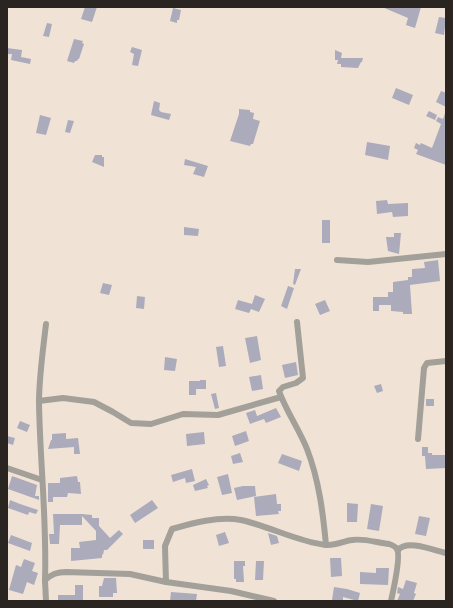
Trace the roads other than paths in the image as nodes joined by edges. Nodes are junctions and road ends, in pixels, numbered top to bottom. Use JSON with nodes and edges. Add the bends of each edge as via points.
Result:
{"nodes":[{"id":1,"x":446,"y":254,"type":"edge"},
{"id":2,"x":337,"y":260,"type":"dead end"},
{"id":3,"x":297,"y":322,"type":"dead end"},
{"id":4,"x":46,"y":324,"type":"dead end"},
{"id":5,"x":446,"y":361,"type":"edge"},
{"id":6,"x":281,"y":397,"type":"junction"},
{"id":7,"x":39,"y":401,"type":"junction"},
{"id":8,"x":418,"y":438,"type":"dead end"},
{"id":9,"x":7,"y":468,"type":"edge"},
{"id":10,"x":42,"y":480,"type":"junction"},
{"id":11,"x":326,"y":545,"type":"junction"},
{"id":12,"x":398,"y":550,"type":"junction"},
{"id":13,"x":446,"y":553,"type":"edge"},
{"id":14,"x":45,"y":580,"type":"junction"},
{"id":15,"x":166,"y":582,"type":"junction"},
{"id":16,"x":46,"y":601,"type":"edge"},
{"id":17,"x":274,"y":601,"type":"edge"},
{"id":18,"x":391,"y":601,"type":"edge"}],
"edges":[{"from":1,"to":2,"type":"street","via":[[368,262]]},
{"from":3,"to":6,"type":"street","via":[[303,378],[283,387],[279,391]]},
{"from":4,"to":7,"type":"street"},
{"from":5,"to":8,"type":"street","via":[[427,363],[424,368]]},
{"from":6,"to":7,"type":"street","via":[[218,415],[183,414],[151,424],[131,423],[94,402],[63,398]]},
{"from":6,"to":11,"type":"street","via":[[297,427],[313,469],[323,511]]},
{"from":7,"to":10,"type":"street"},
{"from":9,"to":10,"type":"street"},
{"from":10,"to":14,"type":"street"},
{"from":11,"to":12,"type":"street","via":[[354,540],[389,544]]},
{"from":11,"to":15,"type":"street","via":[[240,520],[197,522],[172,529],[166,546]]},
{"from":12,"to":13,"type":"street","via":[[401,546],[410,544]]},
{"from":12,"to":18,"type":"street"},
{"from":14,"to":15,"type":"street","via":[[56,572],[66,572],[130,574]]},
{"from":14,"to":16,"type":"street"},
{"from":15,"to":17,"type":"street","via":[[232,591]]}]}
